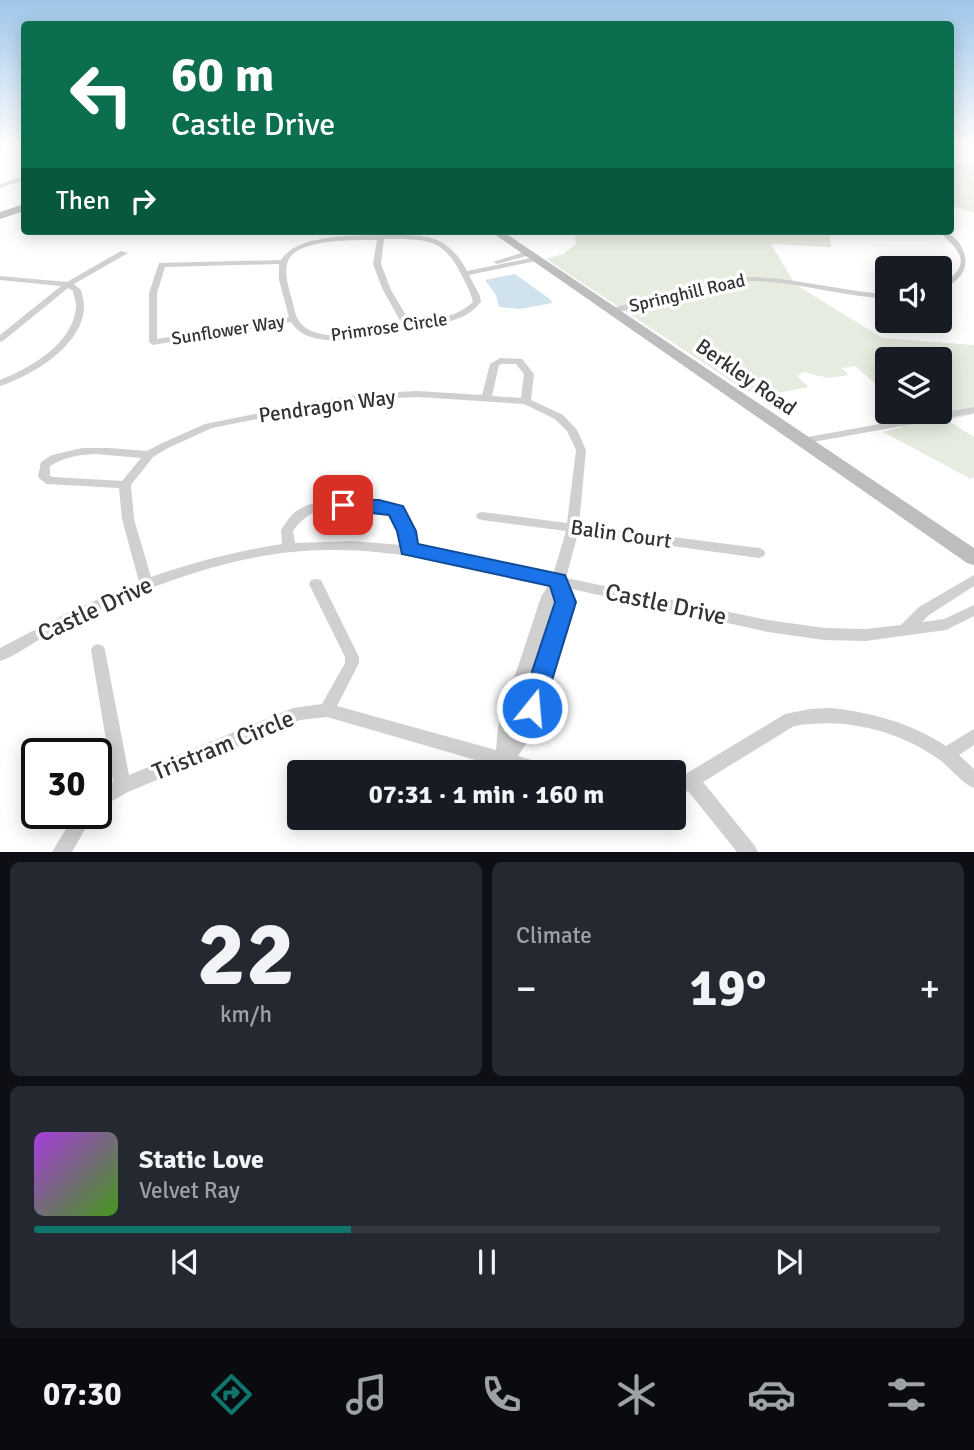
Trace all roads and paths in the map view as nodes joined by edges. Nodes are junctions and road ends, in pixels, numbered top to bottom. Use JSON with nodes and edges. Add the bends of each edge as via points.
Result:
{"nodes":[{"id":1,"x":21,"y":208,"type":"edge"},
{"id":2,"x":0,"y":216,"type":"edge"},
{"id":3,"x":501,"y":235,"type":"edge"},
{"id":4,"x":947,"y":235,"type":"edge"},
{"id":5,"x":381,"y":238,"type":"junction"},
{"id":6,"x":124,"y":253,"type":"dead end"},
{"id":7,"x":532,"y":256,"type":"junction"},
{"id":8,"x":284,"y":262,"type":"junction"},
{"id":9,"x":461,"y":270,"type":"junction"},
{"id":10,"x":0,"y":278,"type":"edge"},
{"id":11,"x":952,"y":282,"type":"edge"},
{"id":12,"x":68,"y":284,"type":"junction"},
{"id":13,"x":875,"y":296,"type":"edge"},
{"id":14,"x":613,"y":311,"type":"junction"},
{"id":15,"x":294,"y":319,"type":"junction"},
{"id":16,"x":408,"y":327,"type":"junction"},
{"id":17,"x":0,"y":339,"type":"edge"},
{"id":18,"x":0,"y":383,"type":"edge"},
{"id":19,"x":486,"y":398,"type":"junction"},
{"id":20,"x":526,"y":401,"type":"junction"},
{"id":21,"x":974,"y":410,"type":"edge"},
{"id":22,"x":802,"y":441,"type":"junction"},
{"id":23,"x":149,"y":455,"type":"junction"},
{"id":24,"x":125,"y":485,"type":"junction"},
{"id":25,"x":482,"y":516,"type":"dead end"},
{"id":26,"x":573,"y":528,"type":"junction"},
{"id":27,"x":289,"y":547,"type":"junction"},
{"id":28,"x":409,"y":549,"type":"junction"},
{"id":29,"x":759,"y":553,"type":"dead end"},
{"id":30,"x":974,"y":558,"type":"edge"},
{"id":31,"x":974,"y":580,"type":"edge"},
{"id":32,"x":558,"y":581,"type":"junction"},
{"id":33,"x":146,"y":584,"type":"junction"},
{"id":34,"x":316,"y":584,"type":"dead end"},
{"id":35,"x":974,"y":610,"type":"edge"},
{"id":36,"x":906,"y":628,"type":"junction"},
{"id":37,"x":98,"y":650,"type":"dead end"},
{"id":38,"x":0,"y":655,"type":"edge"},
{"id":39,"x":327,"y":710,"type":"junction"},
{"id":40,"x":974,"y":736,"type":"edge"},
{"id":41,"x":946,"y":755,"type":"junction"},
{"id":42,"x":504,"y":760,"type":"joint"},
{"id":43,"x":974,"y":780,"type":"edge"},
{"id":44,"x":691,"y":781,"type":"junction"},
{"id":45,"x":686,"y":784,"type":"edge"},
{"id":46,"x":122,"y":786,"type":"junction"},
{"id":47,"x":112,"y":792,"type":"edge"},
{"id":48,"x":76,"y":829,"type":"edge"},
{"id":49,"x":61,"y":852,"type":"edge"},
{"id":50,"x":749,"y":852,"type":"edge"}],
"edges":[{"from":1,"to":2,"type":"main road"},
{"from":3,"to":7,"type":"street","name":"Berkley Road"},
{"from":4,"to":11,"type":"street","via":[[960,244],[969,266]]},
{"from":5,"to":8,"type":"street","name":"Primrose Circle","via":[[310,244],[290,253]]},
{"from":5,"to":9,"type":"street","name":"Primrose Circle","via":[[436,240],[451,249]]},
{"from":5,"to":16,"type":"street","via":[[377,264]]},
{"from":6,"to":12,"type":"street"},
{"from":7,"to":9,"type":"street"},
{"from":7,"to":14,"type":"street","name":"Berkley Road"},
{"from":8,"to":15,"type":"street","via":[[282,274]]},
{"from":8,"to":15,"type":"street","name":"Sunflower Way","via":[[162,265],[153,293],[153,342]]},
{"from":9,"to":16,"type":"street","name":"Primrose Circle","via":[[476,296],[473,307],[456,317]]},
{"from":10,"to":12,"type":"street"},
{"from":12,"to":17,"type":"street"},
{"from":12,"to":18,"type":"street","via":[[77,290],[80,305],[80,317],[70,333],[29,371]]},
{"from":13,"to":14,"type":"street","name":"Springhill Road","via":[[745,279]]},
{"from":14,"to":22,"type":"street","name":"Berkley Road"},
{"from":15,"to":16,"type":"street","name":"Primrose Circle","via":[[299,329],[331,338]]},
{"from":19,"to":20,"type":"street","name":"Pendragon Way"},
{"from":19,"to":20,"type":"street","via":[[495,365],[519,361],[529,374]]},
{"from":19,"to":23,"type":"street","name":"Pendragon Way","via":[[418,394],[328,402],[209,426]]},
{"from":20,"to":26,"type":"street","name":"Pendragon Way","via":[[559,417],[572,430],[581,450]]},
{"from":21,"to":22,"type":"street"},
{"from":22,"to":30,"type":"street","name":"Berkley Road"},
{"from":23,"to":24,"type":"street","name":"Pendragon Way"},
{"from":23,"to":24,"type":"street","via":[[78,451],[53,458],[42,472],[50,481]]},
{"from":24,"to":33,"type":"street","via":[[128,519]]},
{"from":25,"to":26,"type":"street","name":"Balin Court"},
{"from":26,"to":29,"type":"street","name":"Balin Court"},
{"from":26,"to":32,"type":"street","name":"Pendragon Way"},
{"from":27,"to":28,"type":"street","name":"Castle Drive"},
{"from":27,"to":28,"type":"street","via":[[287,530],[301,513],[316,507],[363,505],[396,510],[407,531]]},
{"from":27,"to":33,"type":"street","name":"Castle Drive","via":[[226,559]]},
{"from":28,"to":32,"type":"street","name":"Castle Drive"},
{"from":31,"to":36,"type":"street","via":[[924,611]]},
{"from":32,"to":36,"type":"street","name":"Castle Drive","via":[[824,634],[866,635]]},
{"from":32,"to":42,"type":"street","via":[[565,602],[524,735]]},
{"from":33,"to":38,"type":"street","name":"Castle Drive"},
{"from":34,"to":39,"type":"street","via":[[352,657]]},
{"from":35,"to":36,"type":"street","name":"Castle Drive","via":[[946,624]]},
{"from":37,"to":46,"type":"street","name":"Tristram Circle"},
{"from":39,"to":42,"type":"street","name":"Tristram Circle"},
{"from":39,"to":46,"type":"street","name":"Tristram Circle","via":[[299,713]]},
{"from":40,"to":41,"type":"street"},
{"from":41,"to":43,"type":"street"},
{"from":41,"to":44,"type":"street","via":[[895,729],[810,714],[791,719]]},
{"from":44,"to":45,"type":"street"},
{"from":44,"to":50,"type":"street"},
{"from":46,"to":47,"type":"street","name":"Tristram Circle"},
{"from":48,"to":49,"type":"street"}]}
